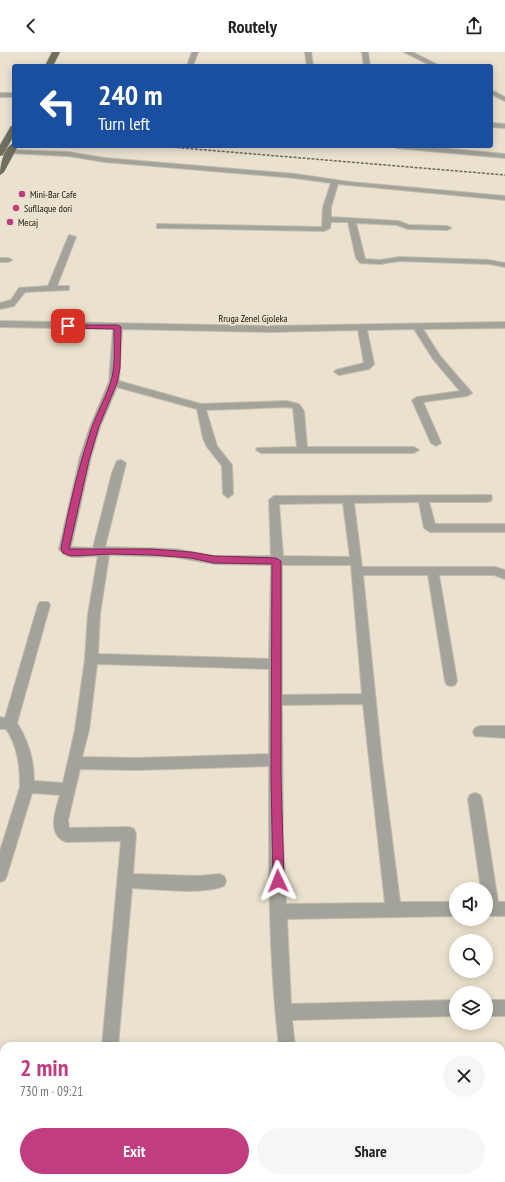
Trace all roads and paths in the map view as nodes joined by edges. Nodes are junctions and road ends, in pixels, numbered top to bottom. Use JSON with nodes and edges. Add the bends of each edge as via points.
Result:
{"nodes":[{"id":1,"x":56,"y":52,"type":"edge"},
{"id":2,"x":64,"y":52,"type":"edge"},
{"id":3,"x":194,"y":52,"type":"edge"},
{"id":4,"x":308,"y":52,"type":"edge"},
{"id":5,"x":365,"y":52,"type":"edge"},
{"id":6,"x":407,"y":52,"type":"edge"},
{"id":7,"x":50,"y":64,"type":"edge"},
{"id":8,"x":58,"y":64,"type":"edge"},
{"id":9,"x":191,"y":64,"type":"edge"},
{"id":10,"x":310,"y":64,"type":"edge"},
{"id":11,"x":367,"y":64,"type":"edge"},
{"id":12,"x":433,"y":64,"type":"edge"},
{"id":13,"x":493,"y":93,"type":"edge"},
{"id":14,"x":12,"y":94,"type":"edge"},
{"id":15,"x":2,"y":95,"type":"edge"},
{"id":16,"x":505,"y":99,"type":"edge"},
{"id":17,"x":493,"y":125,"type":"edge"},
{"id":18,"x":505,"y":126,"type":"edge"},
{"id":19,"x":12,"y":132,"type":"edge"},
{"id":20,"x":61,"y":148,"type":"edge"},
{"id":21,"x":418,"y":148,"type":"edge"},
{"id":22,"x":12,"y":149,"type":"edge"},
{"id":23,"x":0,"y":154,"type":"edge"},
{"id":24,"x":58,"y":154,"type":"junction"},
{"id":25,"x":505,"y":156,"type":"edge"},
{"id":26,"x":0,"y":172,"type":"edge"},
{"id":27,"x":335,"y":182,"type":"junction"},
{"id":28,"x":505,"y":198,"type":"edge"},
{"id":29,"x":327,"y":218,"type":"junction"},
{"id":30,"x":351,"y":220,"type":"junction"},
{"id":31,"x":160,"y":226,"type":"dead end"},
{"id":32,"x":447,"y":228,"type":"dead end"},
{"id":33,"x":72,"y":237,"type":"dead end"},
{"id":34,"x":505,"y":266,"type":"edge"},
{"id":35,"x":52,"y":288,"type":"junction"},
{"id":36,"x":66,"y":288,"type":"dead end"},
{"id":37,"x":0,"y":306,"type":"edge"},
{"id":38,"x":0,"y":324,"type":"edge"},
{"id":39,"x":505,"y":325,"type":"edge"},
{"id":40,"x":118,"y":327,"type":"junction"},
{"id":41,"x":418,"y":328,"type":"junction"},
{"id":42,"x":362,"y":329,"type":"junction"},
{"id":43,"x":339,"y":372,"type":"dead end"},
{"id":44,"x":114,"y":383,"type":"junction"},
{"id":45,"x":201,"y":407,"type":"junction"},
{"id":46,"x":436,"y":443,"type":"dead end"},
{"id":47,"x":261,"y":450,"type":"dead end"},
{"id":48,"x":302,"y":450,"type":"junction"},
{"id":49,"x":414,"y":450,"type":"dead end"},
{"id":50,"x":121,"y":463,"type":"dead end"},
{"id":51,"x":228,"y":494,"type":"dead end"},
{"id":52,"x":348,"y":498,"type":"junction"},
{"id":53,"x":423,"y":498,"type":"junction"},
{"id":54,"x":487,"y":498,"type":"dead end"},
{"id":55,"x":505,"y":528,"type":"edge"},
{"id":56,"x":101,"y":552,"type":"junction"},
{"id":57,"x":276,"y":561,"type":"junction"},
{"id":58,"x":356,"y":566,"type":"junction"},
{"id":59,"x":433,"y":572,"type":"junction"},
{"id":60,"x":505,"y":575,"type":"edge"},
{"id":61,"x":44,"y":605,"type":"dead end"},
{"id":62,"x":91,"y":659,"type":"junction"},
{"id":63,"x":276,"y":664,"type":"junction"},
{"id":64,"x":451,"y":681,"type":"dead end"},
{"id":65,"x":370,"y":699,"type":"junction"},
{"id":66,"x":276,"y":700,"type":"junction"},
{"id":67,"x":5,"y":724,"type":"edge"},
{"id":68,"x":480,"y":732,"type":"dead end"},
{"id":69,"x":505,"y":732,"type":"edge"},
{"id":70,"x":277,"y":760,"type":"junction"},
{"id":71,"x":76,"y":763,"type":"junction"},
{"id":72,"x":27,"y":786,"type":"junction"},
{"id":73,"x":68,"y":789,"type":"junction"},
{"id":74,"x":475,"y":799,"type":"dead end"},
{"id":75,"x":0,"y":875,"type":"edge"},
{"id":76,"x":124,"y":881,"type":"junction"},
{"id":77,"x":220,"y":881,"type":"dead end"},
{"id":78,"x":494,"y":909,"type":"edge"},
{"id":79,"x":393,"y":910,"type":"junction"},
{"id":80,"x":449,"y":910,"type":"edge"},
{"id":81,"x":279,"y":912,"type":"junction"},
{"id":82,"x":449,"y":1008,"type":"edge"},
{"id":83,"x":493,"y":1008,"type":"edge"},
{"id":84,"x":505,"y":1008,"type":"edge"},
{"id":85,"x":283,"y":1012,"type":"junction"},
{"id":86,"x":110,"y":1042,"type":"edge"},
{"id":87,"x":287,"y":1042,"type":"edge"}],
"edges":[{"from":1,"to":7,"type":"main road"},
{"from":2,"to":8,"type":"main road"},
{"from":3,"to":9,"type":"street"},
{"from":4,"to":10,"type":"street"},
{"from":5,"to":11,"type":"street"},
{"from":6,"to":12,"type":"street"},
{"from":13,"to":16,"type":"street"},
{"from":14,"to":15,"type":"street"},
{"from":17,"to":18,"type":"street"},
{"from":19,"to":23,"type":"main road"},
{"from":20,"to":24,"type":"street"},
{"from":21,"to":25,"type":"street"},
{"from":22,"to":24,"type":"street"},
{"from":22,"to":26,"type":"main road"},
{"from":24,"to":27,"type":"street"},
{"from":27,"to":28,"type":"street"},
{"from":27,"to":29,"type":"street","via":[[327,207]]},
{"from":29,"to":30,"type":"street"},
{"from":29,"to":31,"type":"street","via":[[327,228],[320,230]]},
{"from":30,"to":32,"type":"street","via":[[398,223],[408,227]]},
{"from":30,"to":34,"type":"street","via":[[360,258],[363,261],[400,259],[489,262]]},
{"from":33,"to":35,"type":"street"},
{"from":35,"to":36,"type":"street"},
{"from":35,"to":37,"type":"street","via":[[22,290],[11,305]]},
{"from":38,"to":40,"type":"street","name":"Rruga Zenel Gjoleka"},
{"from":39,"to":41,"type":"street","name":"Rruga Zenel Gjoleka"},
{"from":40,"to":42,"type":"street","name":"Rruga Zenel Gjoleka"},
{"from":40,"to":44,"type":"street"},
{"from":41,"to":42,"type":"street","name":"Rruga Zenel Gjoleka"},
{"from":41,"to":46,"type":"street","via":[[436,357],[467,393],[417,400]]},
{"from":42,"to":43,"type":"street","via":[[369,364],[366,367]]},
{"from":44,"to":45,"type":"street"},
{"from":44,"to":56,"type":"street","via":[[89,448],[65,549],[71,553]]},
{"from":45,"to":48,"type":"street","via":[[286,404],[296,406],[299,411]]},
{"from":45,"to":51,"type":"street","via":[[212,447],[227,465]]},
{"from":47,"to":48,"type":"street"},
{"from":48,"to":49,"type":"street"},
{"from":50,"to":56,"type":"street","via":[[116,473]]},
{"from":52,"to":53,"type":"street"},
{"from":52,"to":57,"type":"street","via":[[274,500]]},
{"from":52,"to":58,"type":"street"},
{"from":53,"to":54,"type":"street"},
{"from":53,"to":55,"type":"street","via":[[430,528]]},
{"from":56,"to":57,"type":"street","via":[[168,552],[214,560]]},
{"from":56,"to":62,"type":"street"},
{"from":57,"to":58,"type":"street"},
{"from":57,"to":63,"type":"street"},
{"from":58,"to":59,"type":"street"},
{"from":58,"to":65,"type":"street"},
{"from":59,"to":60,"type":"street","via":[[495,571]]},
{"from":59,"to":64,"type":"street"},
{"from":61,"to":67,"type":"street"},
{"from":62,"to":63,"type":"street"},
{"from":62,"to":71,"type":"street"},
{"from":63,"to":66,"type":"street"},
{"from":65,"to":66,"type":"street"},
{"from":65,"to":79,"type":"street"},
{"from":66,"to":70,"type":"street"},
{"from":67,"to":72,"type":"street","via":[[16,731],[28,774]]},
{"from":68,"to":69,"type":"street"},
{"from":70,"to":71,"type":"street"},
{"from":70,"to":81,"type":"street"},
{"from":71,"to":73,"type":"street"},
{"from":72,"to":73,"type":"street"},
{"from":72,"to":75,"type":"street"},
{"from":73,"to":76,"type":"street","via":[[61,820],[62,832],[66,835],[129,834]]},
{"from":74,"to":78,"type":"street"},
{"from":76,"to":77,"type":"street"},
{"from":76,"to":86,"type":"street"},
{"from":79,"to":80,"type":"street"},
{"from":79,"to":81,"type":"street"},
{"from":81,"to":85,"type":"street"},
{"from":82,"to":85,"type":"street"},
{"from":83,"to":84,"type":"street"},
{"from":85,"to":87,"type":"street"}]}
